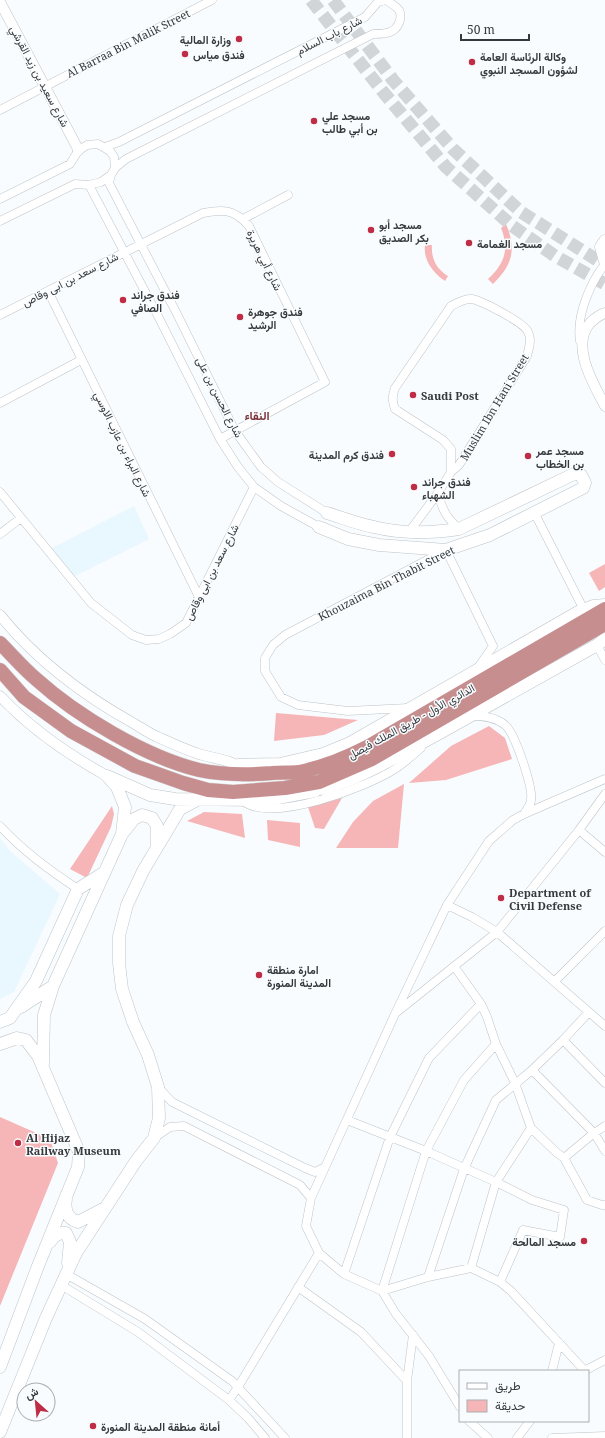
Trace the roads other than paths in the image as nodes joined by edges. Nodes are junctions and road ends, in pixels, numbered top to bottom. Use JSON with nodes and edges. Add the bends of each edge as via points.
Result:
{"nodes":[{"id":1,"x":212,"y":0,"type":"edge"},
{"id":2,"x":0,"y":2,"type":"edge"},
{"id":3,"x":45,"y":86,"type":"junction"},
{"id":4,"x":0,"y":110,"type":"edge"},
{"id":5,"x":105,"y":147,"type":"junction"},
{"id":6,"x":78,"y":151,"type":"junction"},
{"id":7,"x":113,"y":172,"type":"junction"},
{"id":8,"x":89,"y":185,"type":"junction"},
{"id":9,"x":288,"y":195,"type":"dead end"},
{"id":10,"x":0,"y":199,"type":"edge"},
{"id":11,"x":243,"y":219,"type":"junction"},
{"id":12,"x":0,"y":221,"type":"edge"},
{"id":13,"x":140,"y":244,"type":"junction"},
{"id":14,"x":603,"y":244,"type":"edge"},
{"id":15,"x":124,"y":252,"type":"junction"},
{"id":16,"x":605,"y":262,"type":"edge"},
{"id":17,"x":48,"y":291,"type":"junction"},
{"id":18,"x":605,"y":314,"type":"edge"},
{"id":19,"x":0,"y":315,"type":"edge"},
{"id":20,"x":583,"y":353,"type":"junction"},
{"id":21,"x":81,"y":360,"type":"junction"},
{"id":22,"x":0,"y":403,"type":"edge"},
{"id":23,"x":605,"y":406,"type":"edge"},
{"id":24,"x":235,"y":431,"type":"junction"},
{"id":25,"x":220,"y":439,"type":"junction"},
{"id":26,"x":451,"y":472,"type":"junction"},
{"id":27,"x":254,"y":487,"type":"junction"},
{"id":28,"x":0,"y":492,"type":"edge"},
{"id":29,"x":438,"y":493,"type":"junction"},
{"id":30,"x":534,"y":512,"type":"junction"},
{"id":31,"x":327,"y":513,"type":"joint"},
{"id":32,"x":21,"y":518,"type":"junction"},
{"id":33,"x":319,"y":527,"type":"joint"},
{"id":34,"x":460,"y":529,"type":"junction"},
{"id":35,"x":408,"y":532,"type":"junction"},
{"id":36,"x":0,"y":534,"type":"edge"},
{"id":37,"x":446,"y":550,"type":"junction"},
{"id":38,"x":199,"y":597,"type":"junction"},
{"id":39,"x":581,"y":605,"type":"junction"},
{"id":40,"x":605,"y":605,"type":"edge"},
{"id":41,"x":605,"y":609,"type":"edge"},
{"id":42,"x":0,"y":615,"type":"edge"},
{"id":43,"x":605,"y":624,"type":"edge"},
{"id":44,"x":0,"y":642,"type":"edge"},
{"id":45,"x":601,"y":642,"type":"edge"},
{"id":46,"x":605,"y":660,"type":"edge"},
{"id":47,"x":0,"y":670,"type":"edge"},
{"id":48,"x":474,"y":672,"type":"junction"},
{"id":49,"x":0,"y":696,"type":"edge"},
{"id":50,"x":411,"y":708,"type":"junction"},
{"id":51,"x":470,"y":717,"type":"junction"},
{"id":52,"x":438,"y":734,"type":"junction"},
{"id":53,"x":323,"y":754,"type":"junction"},
{"id":54,"x":344,"y":765,"type":"junction"},
{"id":55,"x":242,"y":770,"type":"junction"},
{"id":56,"x":298,"y":772,"type":"junction"},
{"id":57,"x":107,"y":776,"type":"junction"},
{"id":58,"x":605,"y":779,"type":"edge"},
{"id":59,"x":285,"y":788,"type":"junction"},
{"id":60,"x":326,"y":789,"type":"junction"},
{"id":61,"x":605,"y":794,"type":"edge"},
{"id":62,"x":237,"y":796,"type":"junction"},
{"id":63,"x":199,"y":799,"type":"junction"},
{"id":64,"x":524,"y":814,"type":"junction"},
{"id":65,"x":0,"y":826,"type":"edge"},
{"id":66,"x":579,"y":830,"type":"junction"},
{"id":67,"x":122,"y":834,"type":"junction"},
{"id":68,"x":157,"y":847,"type":"junction"},
{"id":69,"x":605,"y":852,"type":"edge"},
{"id":70,"x":105,"y":872,"type":"junction"},
{"id":71,"x":78,"y":889,"type":"junction"},
{"id":72,"x":447,"y":904,"type":"junction"},
{"id":73,"x":605,"y":931,"type":"edge"},
{"id":74,"x":498,"y":932,"type":"junction"},
{"id":75,"x":454,"y":966,"type":"junction"},
{"id":76,"x":555,"y":981,"type":"junction"},
{"id":77,"x":53,"y":986,"type":"junction"},
{"id":78,"x":481,"y":1004,"type":"junction"},
{"id":79,"x":589,"y":1012,"type":"junction"},
{"id":80,"x":395,"y":1014,"type":"junction"},
{"id":81,"x":8,"y":1017,"type":"edge"},
{"id":82,"x":605,"y":1026,"type":"edge"},
{"id":83,"x":17,"y":1038,"type":"junction"},
{"id":84,"x":563,"y":1040,"type":"junction"},
{"id":85,"x":0,"y":1044,"type":"edge"},
{"id":86,"x":496,"y":1044,"type":"junction"},
{"id":87,"x":42,"y":1065,"type":"junction"},
{"id":88,"x":532,"y":1070,"type":"junction"},
{"id":89,"x":515,"y":1083,"type":"junction"},
{"id":90,"x":605,"y":1083,"type":"edge"},
{"id":91,"x":158,"y":1087,"type":"junction"},
{"id":92,"x":347,"y":1120,"type":"junction"},
{"id":93,"x":605,"y":1126,"type":"edge"},
{"id":94,"x":531,"y":1128,"type":"junction"},
{"id":95,"x":594,"y":1133,"type":"junction"},
{"id":96,"x":390,"y":1137,"type":"junction"},
{"id":97,"x":154,"y":1138,"type":"junction"},
{"id":98,"x":426,"y":1151,"type":"junction"},
{"id":99,"x":605,"y":1151,"type":"edge"},
{"id":100,"x":564,"y":1158,"type":"junction"},
{"id":101,"x":326,"y":1167,"type":"junction"},
{"id":102,"x":464,"y":1169,"type":"junction"},
{"id":103,"x":496,"y":1182,"type":"junction"},
{"id":104,"x":66,"y":1198,"type":"junction"},
{"id":105,"x":311,"y":1198,"type":"junction"},
{"id":106,"x":605,"y":1205,"type":"edge"},
{"id":107,"x":104,"y":1209,"type":"junction"},
{"id":108,"x":319,"y":1253,"type":"junction"},
{"id":109,"x":38,"y":1266,"type":"junction"},
{"id":110,"x":471,"y":1268,"type":"junction"},
{"id":111,"x":344,"y":1274,"type":"junction"},
{"id":112,"x":428,"y":1277,"type":"junction"},
{"id":113,"x":64,"y":1279,"type":"junction"},
{"id":114,"x":500,"y":1282,"type":"junction"},
{"id":115,"x":298,"y":1287,"type":"junction"},
{"id":116,"x":382,"y":1291,"type":"junction"},
{"id":117,"x":145,"y":1319,"type":"junction"},
{"id":118,"x":138,"y":1332,"type":"junction"},
{"id":119,"x":413,"y":1335,"type":"junction"},
{"id":120,"x":559,"y":1343,"type":"junction"},
{"id":121,"x":605,"y":1360,"type":"edge"},
{"id":122,"x":0,"y":1367,"type":"edge"},
{"id":123,"x":552,"y":1370,"type":"edge"},
{"id":124,"x":584,"y":1370,"type":"edge"},
{"id":125,"x":587,"y":1370,"type":"edge"},
{"id":126,"x":407,"y":1381,"type":"junction"},
{"id":127,"x":238,"y":1387,"type":"junction"},
{"id":128,"x":229,"y":1400,"type":"junction"},
{"id":129,"x":459,"y":1405,"type":"edge"},
{"id":130,"x":471,"y":1422,"type":"edge"},
{"id":131,"x":529,"y":1422,"type":"edge"},
{"id":132,"x":0,"y":1432,"type":"edge"},
{"id":133,"x":405,"y":1436,"type":"edge"},
{"id":134,"x":605,"y":1436,"type":"edge"},
{"id":135,"x":265,"y":1438,"type":"edge"},
{"id":136,"x":285,"y":1438,"type":"edge"},
{"id":137,"x":488,"y":1438,"type":"edge"},
{"id":138,"x":517,"y":1438,"type":"edge"},
{"id":139,"x":552,"y":1438,"type":"edge"}],
"edges":[{"from":1,"to":3,"type":"street","name":"Al Barraa Bin Malik Street"},
{"from":2,"to":3,"type":"street","name":"شارع سعيد بن زيد القرشي"},
{"from":3,"to":4,"type":"street","name":"Al Barraa Bin Malik Street"},
{"from":3,"to":6,"type":"street","name":"شارع سعيد بن زيد القرشي"},
{"from":5,"to":6,"type":"street","via":[[98,144],[87,145]]},
{"from":5,"to":7,"type":"street","name":"شارع الحسن بن على","via":[[114,157]]},
{"from":5,"to":7,"type":"street","name":"شارع باب السلام","via":[[365,18],[378,2],[386,0],[399,11],[397,28],[389,33],[374,34],[126,159]]},
{"from":6,"to":10,"type":"street","via":[[70,164]]},
{"from":7,"to":8,"type":"street","via":[[101,182]]},
{"from":7,"to":13,"type":"street","name":"شارع الحسن بن على","via":[[109,183]]},
{"from":8,"to":12,"type":"street","via":[[75,184]]},
{"from":8,"to":15,"type":"street","name":"شارع الحسن بن على"},
{"from":9,"to":11,"type":"street"},
{"from":11,"to":13,"type":"street","name":"شارع أبي هريرة","via":[[234,213],[221,210],[203,213]]},
{"from":11,"to":24,"type":"street","name":"شارع أبي هريرة","via":[[249,226],[324,382]]},
{"from":13,"to":15,"type":"street","name":"شارع سعد بن ابى وقاص"},
{"from":13,"to":24,"type":"street","name":"شارع الحسن بن على"},
{"from":14,"to":16,"type":"main road"},
{"from":15,"to":17,"type":"street","name":"شارع سعد بن ابى وقاص"},
{"from":15,"to":25,"type":"street","name":"شارع الحسن بن على"},
{"from":16,"to":20,"type":"street","via":[[585,299],[579,335]]},
{"from":17,"to":19,"type":"street","name":"شارع سعد بن ابى وقاص"},
{"from":17,"to":21,"type":"street","name":"شارع البراء بن عازب الاوسي"},
{"from":18,"to":20,"type":"street","via":[[586,327],[582,340]]},
{"from":20,"to":23,"type":"street"},
{"from":21,"to":22,"type":"street"},
{"from":21,"to":38,"type":"street","name":"شارع البراء بن عازب الاوسي"},
{"from":24,"to":25,"type":"street"},
{"from":24,"to":31,"type":"street","name":"شارع الحسن بن على","via":[[261,467],[278,482]]},
{"from":25,"to":27,"type":"street","name":"شارع الحسن بن على"},
{"from":26,"to":26,"type":"street","name":"Muslim Ibn Hani Street","via":[[451,449],[443,440],[395,409],[392,395],[452,306],[462,300],[471,299],[492,307],[520,323],[528,331],[530,343],[527,356],[459,465]]},
{"from":26,"to":29,"type":"street","name":"Muslim Ibn Hani Street"},
{"from":27,"to":33,"type":"street","name":"شارع الحسن بن على","via":[[281,506]]},
{"from":27,"to":38,"type":"street","name":"شارع سعد بن ابى وقاص"},
{"from":28,"to":32,"type":"street","name":"شارع سعد بن ابى وقاص"},
{"from":29,"to":34,"type":"street","via":[[448,519]]},
{"from":29,"to":35,"type":"street","name":"Muslim Ibn Hani Street"},
{"from":30,"to":34,"type":"main road","name":"Khouzaima Bin Thabit Street","via":[[583,488],[585,483],[581,475],[576,473]]},
{"from":30,"to":37,"type":"main road","name":"Khouzaima Bin Thabit Street","via":[[490,535]]},
{"from":30,"to":39,"type":"street"},
{"from":31,"to":35,"type":"main road","name":"شارع الحسن بن على","via":[[374,528]]},
{"from":32,"to":36,"type":"street"},
{"from":32,"to":38,"type":"street","name":"شارع سعد بن ابى وقاص","via":[[91,602],[132,635],[146,640],[159,639],[170,634],[186,622]]},
{"from":33,"to":37,"type":"main road","name":"شارع الحسن بن على","via":[[348,539],[379,545]]},
{"from":34,"to":35,"type":"main road","name":"شارع الحسن بن على"},
{"from":37,"to":48,"type":"street","via":[[493,646]]},
{"from":37,"to":50,"type":"street","name":"Khouzaima Bin Thabit Street","via":[[285,635],[273,645],[265,658],[265,671],[278,693],[298,705],[348,711]]},
{"from":39,"to":40,"type":"main road"},
{"from":39,"to":48,"type":"main road"},
{"from":41,"to":54,"type":"highway","name":"الدائري الأول - طريق الملك فيصل","via":[[367,747]]},
{"from":42,"to":55,"type":"street","via":[[37,656],[80,690],[114,712],[164,740]]},
{"from":43,"to":54,"type":"highway","name":"الدائري الأول - طريق الملك فيصل","via":[[372,759]]},
{"from":44,"to":55,"type":"highway","name":"الدائري الأول - طريق الملك فيصل","via":[[38,681],[78,712],[123,739],[171,761],[200,770],[227,774]]},
{"from":45,"to":46,"type":"street"},
{"from":45,"to":51,"type":"main road"},
{"from":47,"to":62,"type":"highway","name":"الدائري الأول - طريق الملك فيصل","via":[[24,697],[71,730],[135,766],[183,783]]},
{"from":48,"to":50,"type":"main road"},
{"from":49,"to":57,"type":"street","via":[[38,730],[82,762]]},
{"from":50,"to":53,"type":"main road","via":[[350,743]]},
{"from":51,"to":52,"type":"main road"},
{"from":51,"to":64,"type":"street","via":[[484,716],[495,719],[506,726],[516,742],[532,800]]},
{"from":52,"to":60,"type":"main road","via":[[354,778]]},
{"from":52,"to":62,"type":"street","via":[[395,769],[348,791],[302,805],[270,809],[247,804]]},
{"from":53,"to":55,"type":"main road"},
{"from":53,"to":56,"type":"main road"},
{"from":54,"to":56,"type":"highway","name":"الدائري الأول - طريق الملك فيصل"},
{"from":54,"to":59,"type":"highway","name":"الدائري الأول - طريق الملك فيصل","via":[[319,782]]},
{"from":55,"to":56,"type":"highway","name":"الدائري الأول - طريق الملك فيصل"},
{"from":57,"to":63,"type":"main road","via":[[150,795]]},
{"from":57,"to":67,"type":"main road","via":[[116,787],[124,807]]},
{"from":58,"to":64,"type":"street"},
{"from":59,"to":60,"type":"main road"},
{"from":59,"to":62,"type":"highway","name":"الدائري الأول - طريق الملك فيصل"},
{"from":60,"to":62,"type":"main road","via":[[267,800]]},
{"from":61,"to":66,"type":"street"},
{"from":62,"to":63,"type":"main road"},
{"from":63,"to":68,"type":"main road","via":[[180,809]]},
{"from":64,"to":72,"type":"street","via":[[489,841]]},
{"from":65,"to":71,"type":"street","via":[[54,874]]},
{"from":66,"to":69,"type":"street"},
{"from":66,"to":74,"type":"street"},
{"from":67,"to":68,"type":"main road","via":[[134,819],[142,815],[152,818],[157,826]]},
{"from":67,"to":70,"type":"main road"},
{"from":68,"to":91,"type":"main road","via":[[127,905],[119,936],[119,963],[122,989]]},
{"from":70,"to":71,"type":"main road"},
{"from":70,"to":77,"type":"main road"},
{"from":71,"to":81,"type":"main road","via":[[36,981]]},
{"from":72,"to":74,"type":"street"},
{"from":72,"to":80,"type":"street"},
{"from":73,"to":76,"type":"street"},
{"from":74,"to":75,"type":"street"},
{"from":74,"to":76,"type":"street"},
{"from":75,"to":78,"type":"street"},
{"from":75,"to":80,"type":"street"},
{"from":76,"to":79,"type":"street"},
{"from":77,"to":81,"type":"main road"},
{"from":77,"to":87,"type":"main road","via":[[44,1015]]},
{"from":78,"to":86,"type":"street"},
{"from":78,"to":96,"type":"street","via":[[429,1058]]},
{"from":79,"to":82,"type":"street"},
{"from":79,"to":84,"type":"street"},
{"from":80,"to":92,"type":"street"},
{"from":81,"to":83,"type":"main road"},
{"from":83,"to":85,"type":"main road"},
{"from":83,"to":87,"type":"main road","via":[[26,1040]]},
{"from":84,"to":88,"type":"street"},
{"from":84,"to":90,"type":"street"},
{"from":86,"to":89,"type":"street"},
{"from":86,"to":98,"type":"street","via":[[464,1080]]},
{"from":87,"to":104,"type":"main road","via":[[79,1152],[78,1167]]},
{"from":88,"to":89,"type":"street"},
{"from":88,"to":95,"type":"street"},
{"from":89,"to":94,"type":"street"},
{"from":89,"to":102,"type":"street","via":[[496,1100]]},
{"from":91,"to":97,"type":"main road","via":[[159,1118]]},
{"from":91,"to":101,"type":"street","via":[[172,1102],[305,1168],[315,1172]]},
{"from":92,"to":96,"type":"street"},
{"from":92,"to":101,"type":"street"},
{"from":93,"to":95,"type":"street"},
{"from":94,"to":100,"type":"street"},
{"from":94,"to":103,"type":"street"},
{"from":95,"to":99,"type":"street"},
{"from":95,"to":100,"type":"street"},
{"from":96,"to":98,"type":"street"},
{"from":96,"to":111,"type":"street"},
{"from":97,"to":105,"type":"street","via":[[170,1127],[184,1126],[300,1185]]},
{"from":97,"to":107,"type":"main road"},
{"from":98,"to":102,"type":"street"},
{"from":98,"to":116,"type":"street"},
{"from":100,"to":106,"type":"street","via":[[587,1200]]},
{"from":101,"to":105,"type":"street"},
{"from":102,"to":103,"type":"street"},
{"from":102,"to":112,"type":"street"},
{"from":103,"to":110,"type":"street"},
{"from":103,"to":114,"type":"street","via":[[532,1200],[564,1210],[560,1238],[523,1230]]},
{"from":104,"to":107,"type":"main road","via":[[67,1215],[72,1221],[78,1222]]},
{"from":104,"to":109,"type":"main road"},
{"from":105,"to":108,"type":"street","via":[[306,1226]]},
{"from":107,"to":113,"type":"main road","via":[[76,1253]]},
{"from":108,"to":111,"type":"street"},
{"from":108,"to":115,"type":"street"},
{"from":109,"to":113,"type":"main road","via":[[52,1238],[60,1232],[66,1233],[70,1242]]},
{"from":109,"to":122,"type":"main road"},
{"from":110,"to":112,"type":"street"},
{"from":110,"to":114,"type":"street"},
{"from":111,"to":116,"type":"street"},
{"from":112,"to":116,"type":"street"},
{"from":113,"to":117,"type":"street"},
{"from":113,"to":118,"type":"street"},
{"from":113,"to":132,"type":"main road"},
{"from":114,"to":120,"type":"street"},
{"from":115,"to":126,"type":"street","via":[[361,1332]]},
{"from":115,"to":127,"type":"street"},
{"from":116,"to":119,"type":"street"},
{"from":117,"to":118,"type":"street"},
{"from":117,"to":127,"type":"street","via":[[232,1380]]},
{"from":118,"to":128,"type":"street"},
{"from":119,"to":126,"type":"street"},
{"from":119,"to":129,"type":"street"},
{"from":120,"to":123,"type":"street"},
{"from":120,"to":124,"type":"street"},
{"from":121,"to":125,"type":"street"},
{"from":126,"to":133,"type":"street"},
{"from":127,"to":128,"type":"street"},
{"from":127,"to":136,"type":"street"},
{"from":128,"to":135,"type":"street"},
{"from":130,"to":137,"type":"street"},
{"from":131,"to":138,"type":"street"},
{"from":134,"to":139,"type":"street"}]}
